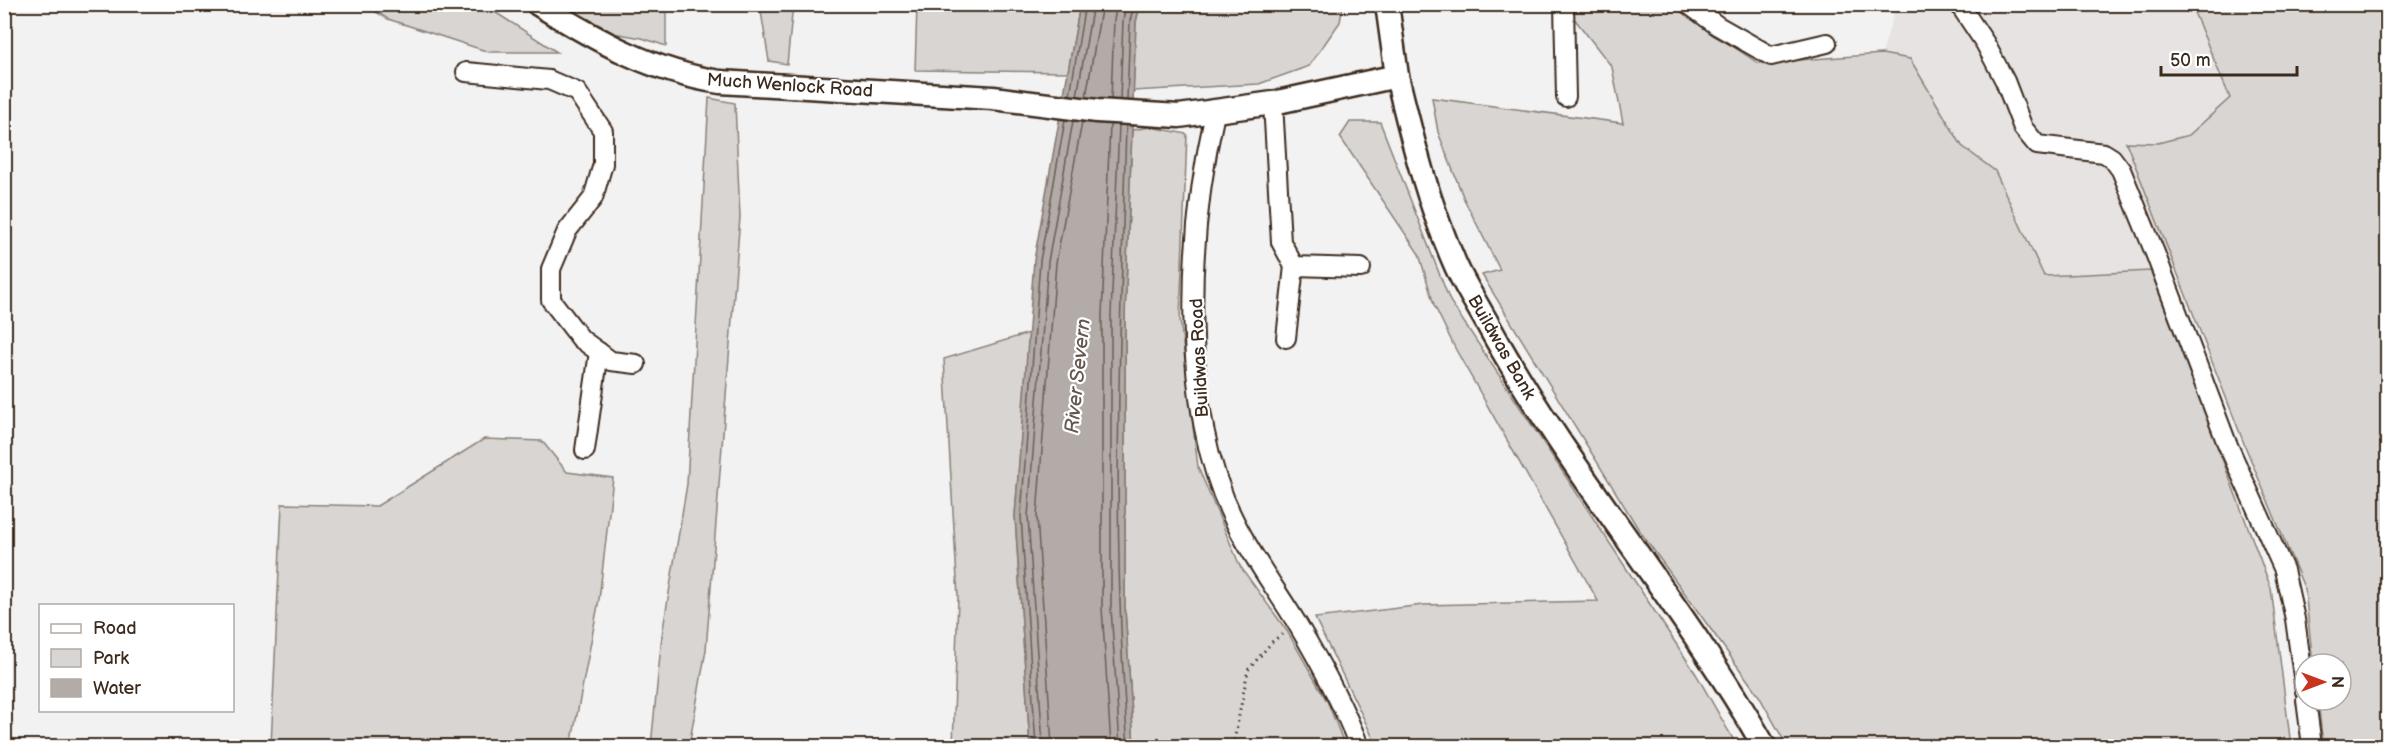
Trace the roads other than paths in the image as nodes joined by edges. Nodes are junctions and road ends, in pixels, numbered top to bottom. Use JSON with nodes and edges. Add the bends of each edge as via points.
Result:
{"nodes":[{"id":1,"x":538,"y":4,"type":"edge"},
{"id":2,"x":1387,"y":4,"type":"edge"},
{"id":3,"x":1564,"y":4,"type":"edge"},
{"id":4,"x":1688,"y":4,"type":"edge"},
{"id":5,"x":1959,"y":4,"type":"edge"},
{"id":6,"x":1827,"y":43,"type":"dead end"},
{"id":7,"x":466,"y":72,"type":"dead end"},
{"id":8,"x":1397,"y":76,"type":"junction"},
{"id":9,"x":1566,"y":97,"type":"dead end"},
{"id":10,"x":1273,"y":103,"type":"junction"},
{"id":11,"x":1215,"y":113,"type":"junction"},
{"id":12,"x":1294,"y":266,"type":"junction"},
{"id":13,"x":1361,"y":268,"type":"dead end"},
{"id":14,"x":1286,"y":338,"type":"dead end"},
{"id":15,"x":599,"y":352,"type":"junction"},
{"id":16,"x":636,"y":364,"type":"dead end"},
{"id":17,"x":585,"y":450,"type":"dead end"},
{"id":18,"x":2300,"y":652,"type":"edge"},
{"id":19,"x":2308,"y":712,"type":"edge"},
{"id":20,"x":1359,"y":747,"type":"edge"},
{"id":21,"x":1764,"y":747,"type":"edge"},
{"id":22,"x":2312,"y":747,"type":"edge"}],
"edges":[{"from":1,"to":11,"type":"main road","name":"Much Wenlock Road","via":[[596,40],[658,68],[693,78],[1003,99],[1097,111],[1179,116]]},
{"from":2,"to":8,"type":"main road"},
{"from":3,"to":9,"type":"street"},
{"from":4,"to":6,"type":"street","via":[[1772,56]]},
{"from":5,"to":18,"type":"street","via":[[2005,81],[2023,128],[2037,145],[2104,153],[2121,170],[2226,441],[2284,570]]},
{"from":7,"to":15,"type":"street","via":[[549,80],[577,92],[603,131],[603,164],[593,198],[567,231],[552,269],[552,300],[581,339]]},
{"from":8,"to":10,"type":"main road"},
{"from":8,"to":21,"type":"main road","name":"Buildwas Bank","via":[[1422,180],[1457,268],[1520,381],[1732,690]]},
{"from":10,"to":11,"type":"main road"},
{"from":10,"to":12,"type":"street","via":[[1281,242]]},
{"from":11,"to":20,"type":"street","name":"Buildwas Road","via":[[1204,162],[1195,306],[1198,399],[1208,446],[1233,518],[1327,675]]},
{"from":12,"to":13,"type":"street"},
{"from":12,"to":14,"type":"street"},
{"from":15,"to":16,"type":"street","via":[[611,361]]},
{"from":15,"to":17,"type":"street"},
{"from":19,"to":22,"type":"street"}]}
